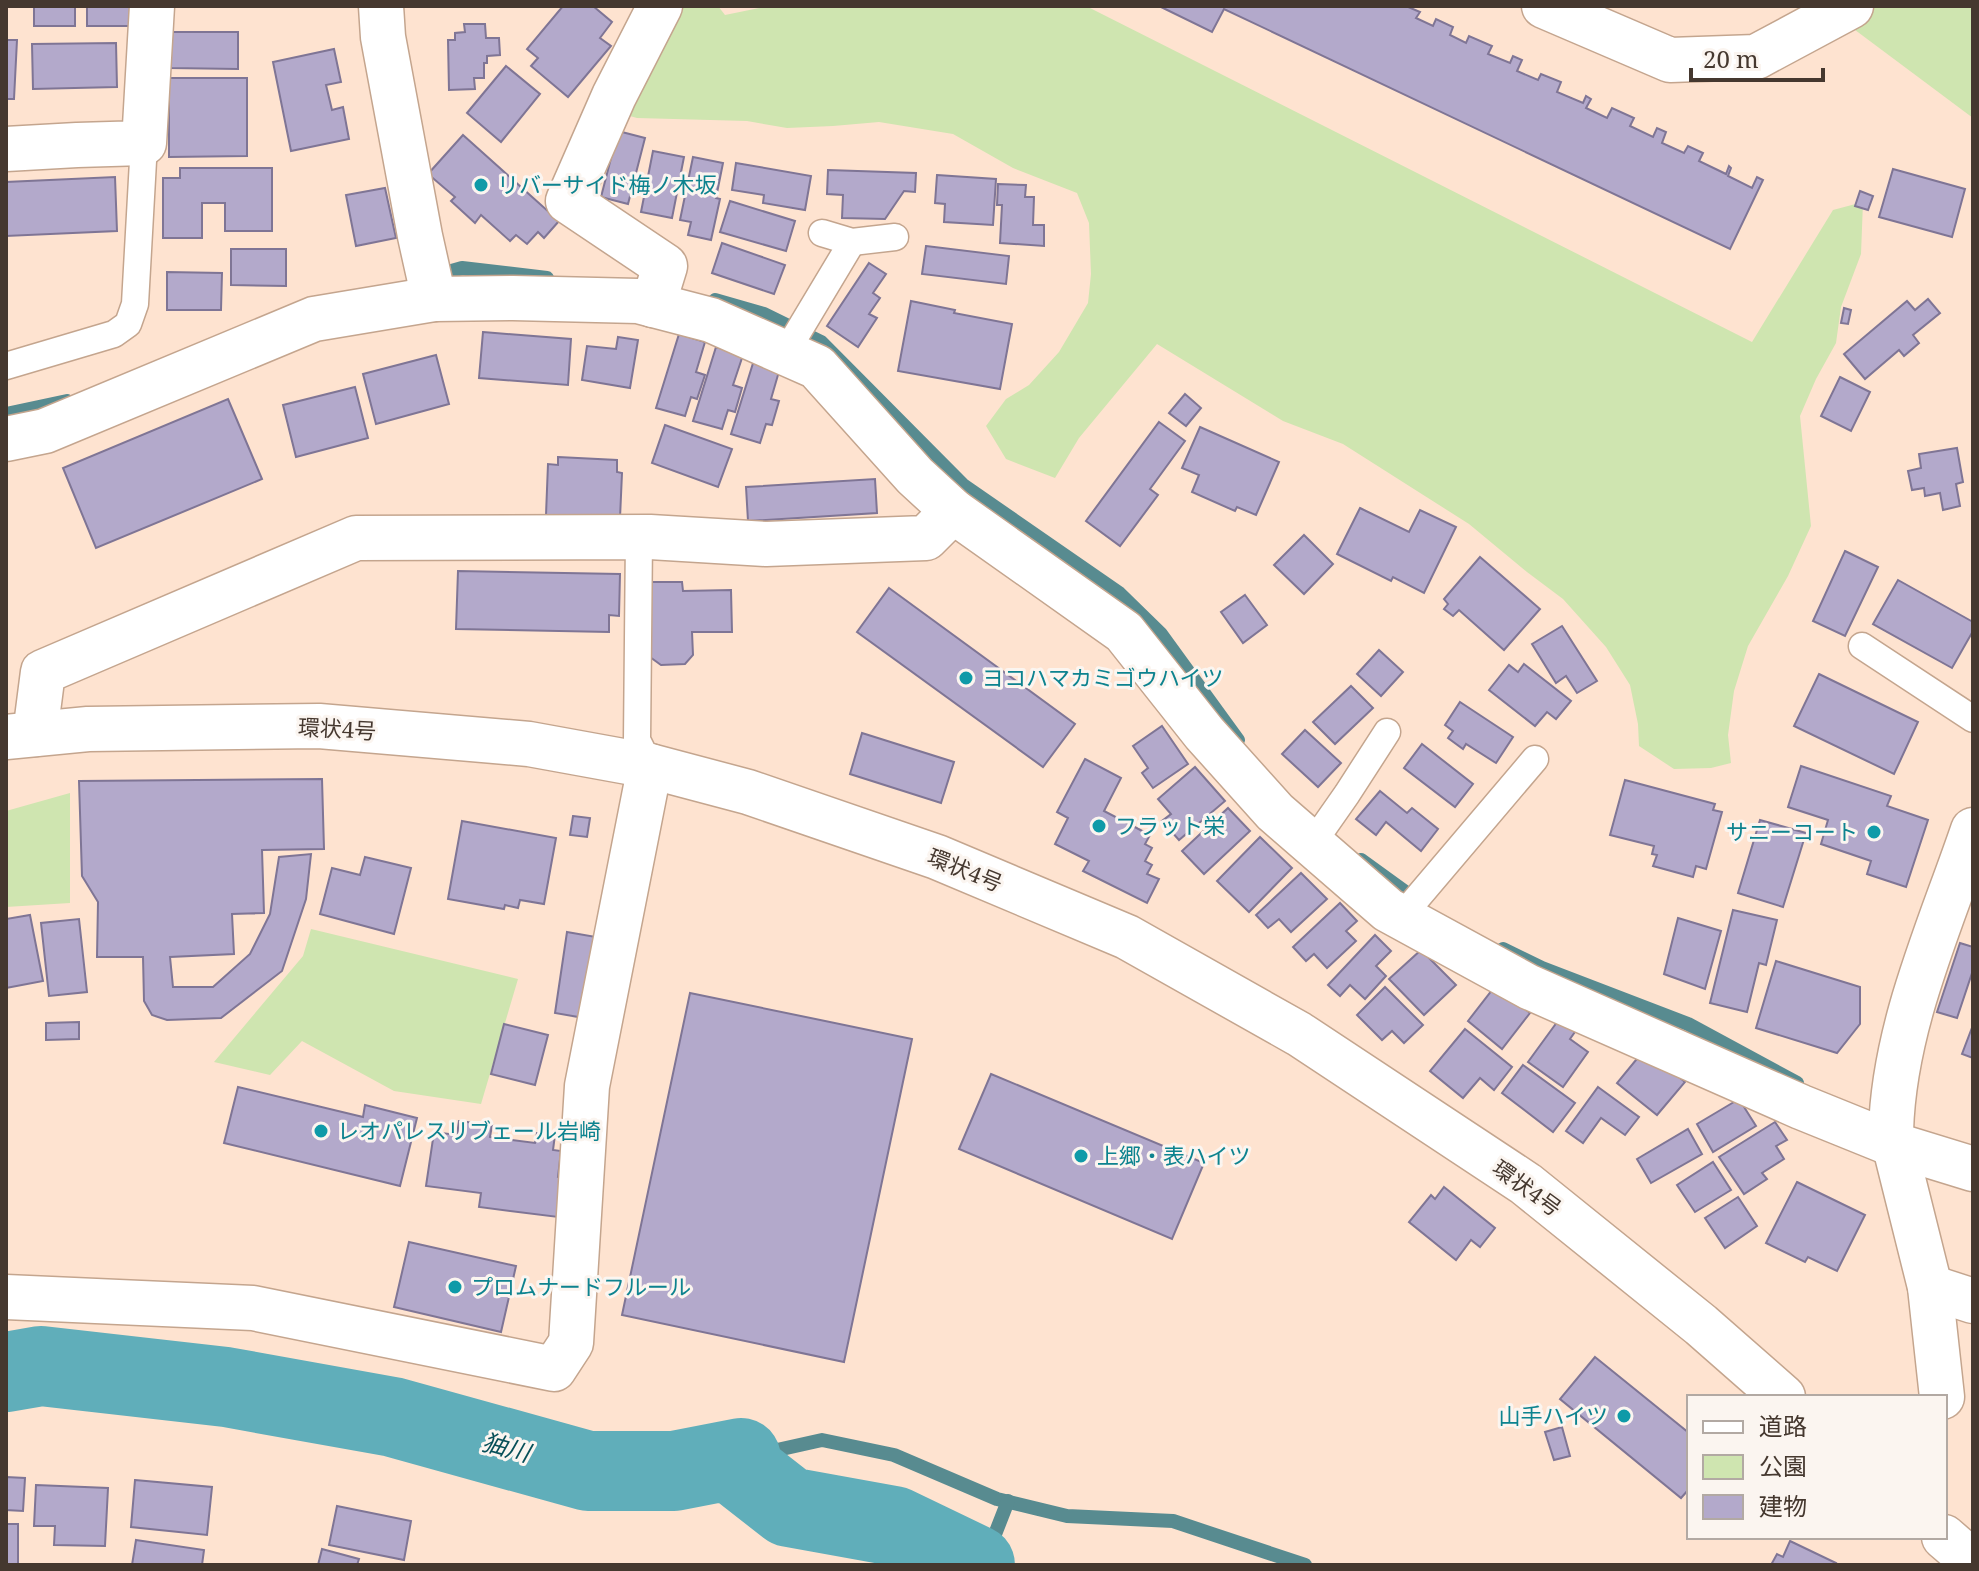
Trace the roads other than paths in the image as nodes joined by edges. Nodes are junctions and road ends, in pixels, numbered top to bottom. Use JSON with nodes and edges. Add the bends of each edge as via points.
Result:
{"nodes":[{"id":1,"x":152,"y":6,"type":"edge"},
{"id":2,"x":381,"y":6,"type":"edge"},
{"id":3,"x":660,"y":6,"type":"edge"},
{"id":4,"x":1544,"y":6,"type":"edge"},
{"id":5,"x":1851,"y":6,"type":"edge"},
{"id":6,"x":144,"y":143,"type":"junction"},
{"id":7,"x":6,"y":149,"type":"edge"},
{"id":8,"x":822,"y":233,"type":"dead end"},
{"id":9,"x":895,"y":237,"type":"dead end"},
{"id":10,"x":852,"y":242,"type":"junction"},
{"id":11,"x":433,"y":291,"type":"junction"},
{"id":12,"x":657,"y":291,"type":"junction"},
{"id":13,"x":787,"y":351,"type":"junction"},
{"id":14,"x":6,"y":366,"type":"edge"},
{"id":15,"x":6,"y":439,"type":"edge"},
{"id":16,"x":966,"y":508,"type":"junction"},
{"id":17,"x":639,"y":537,"type":"junction"},
{"id":18,"x":1862,"y":646,"type":"dead end"},
{"id":19,"x":1973,"y":719,"type":"edge"},
{"id":20,"x":1387,"y":732,"type":"dead end"},
{"id":21,"x":21,"y":735,"type":"edge"},
{"id":22,"x":1535,"y":759,"type":"dead end"},
{"id":23,"x":650,"y":766,"type":"junction"},
{"id":24,"x":1973,"y":830,"type":"edge"},
{"id":25,"x":1314,"y":843,"type":"junction"},
{"id":26,"x":1405,"y":912,"type":"junction"},
{"id":27,"x":1892,"y":1127,"type":"junction"},
{"id":28,"x":1973,"y":1169,"type":"edge"},
{"id":29,"x":1930,"y":1287,"type":"junction"},
{"id":30,"x":6,"y":1297,"type":"edge"},
{"id":31,"x":1973,"y":1301,"type":"edge"},
{"id":32,"x":1781,"y":1395,"type":"edge"},
{"id":33,"x":1942,"y":1395,"type":"edge"},
{"id":34,"x":1946,"y":1539,"type":"edge"},
{"id":35,"x":1973,"y":1562,"type":"edge"}],
"edges":[{"from":1,"to":6,"type":"street"},
{"from":2,"to":11,"type":"street"},
{"from":3,"to":12,"type":"street","via":[[568,201]]},
{"from":4,"to":5,"type":"street","via":[[1670,60],[1756,57]]},
{"from":6,"to":7,"type":"street"},
{"from":6,"to":14,"type":"lane","via":[[135,304],[128,324],[114,334]]},
{"from":8,"to":10,"type":"lane"},
{"from":9,"to":10,"type":"lane"},
{"from":10,"to":13,"type":"lane"},
{"from":11,"to":12,"type":"street","via":[[638,301]]},
{"from":11,"to":15,"type":"street","via":[[314,319],[45,431]]},
{"from":12,"to":13,"type":"street"},
{"from":13,"to":16,"type":"street","via":[[817,367],[915,476]]},
{"from":16,"to":17,"type":"street","via":[[926,538],[766,544]]},
{"from":16,"to":25,"type":"street","via":[[1125,616],[1124,632],[1204,733],[1242,754],[1275,812]]},
{"from":17,"to":21,"type":"street","via":[[356,538],[43,672]]},
{"from":17,"to":23,"type":"lane","via":[[637,740]]},
{"from":18,"to":19,"type":"lane"},
{"from":20,"to":25,"type":"lane"},
{"from":21,"to":23,"type":"street","name":"環状4号","via":[[319,726],[529,744]]},
{"from":22,"to":26,"type":"lane"},
{"from":23,"to":30,"type":"street","via":[[587,1086],[571,1343],[554,1369],[253,1308]]},
{"from":23,"to":32,"type":"street","name":"環状4号","via":[[748,792],[937,857],[1127,937],[1299,1034],[1526,1184]]},
{"from":24,"to":27,"type":"street","via":[[1916,990]]},
{"from":25,"to":26,"type":"street","via":[[1388,910]]},
{"from":26,"to":27,"type":"street","via":[[1529,987],[1801,1107]]},
{"from":27,"to":28,"type":"street"},
{"from":27,"to":29,"type":"street"},
{"from":29,"to":31,"type":"street"},
{"from":29,"to":33,"type":"street"},
{"from":34,"to":35,"type":"street"}]}
